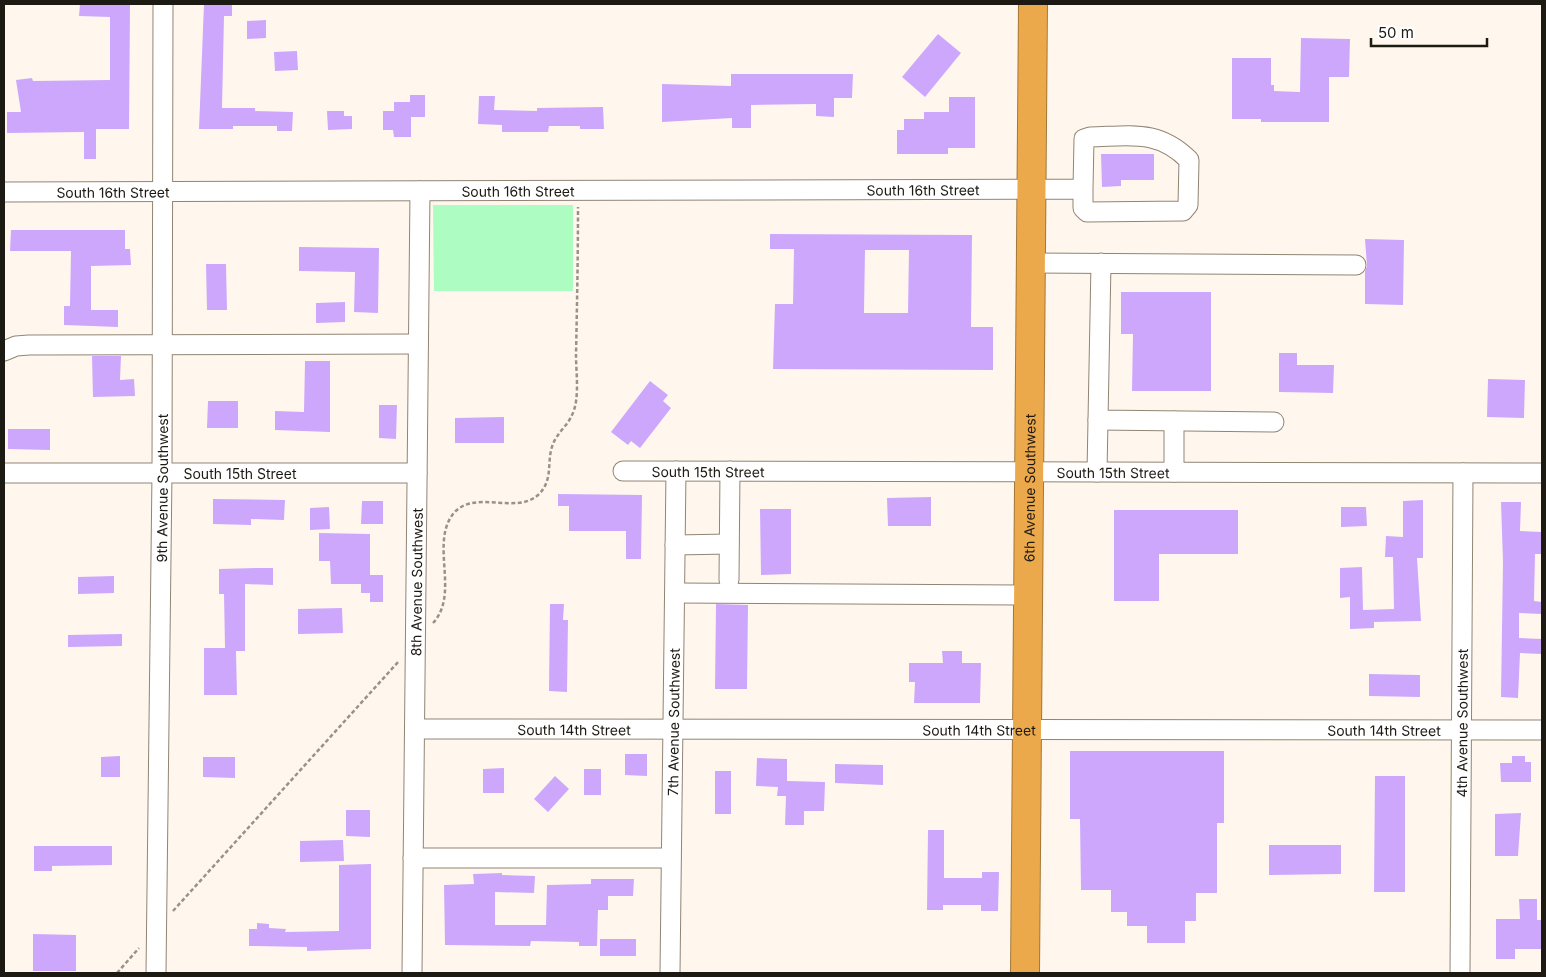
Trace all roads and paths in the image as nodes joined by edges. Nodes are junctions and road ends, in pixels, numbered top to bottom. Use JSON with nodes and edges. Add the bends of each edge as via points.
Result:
{"nodes":[{"id":1,"x":163,"y":4,"type":"edge"},
{"id":2,"x":1032,"y":4,"type":"edge"},
{"id":3,"x":1083,"y":188,"type":"junction"},
{"id":4,"x":1032,"y":189,"type":"junction"},
{"id":5,"x":420,"y":191,"type":"junction"},
{"id":6,"x":4,"y":192,"type":"edge"},
{"id":7,"x":163,"y":192,"type":"junction"},
{"id":8,"x":1031,"y":263,"type":"junction"},
{"id":9,"x":1101,"y":264,"type":"junction"},
{"id":10,"x":1356,"y":265,"type":"dead end"},
{"id":11,"x":418,"y":344,"type":"junction"},
{"id":12,"x":162,"y":345,"type":"junction"},
{"id":13,"x":4,"y":352,"type":"edge"},
{"id":14,"x":1098,"y":420,"type":"junction"},
{"id":15,"x":1174,"y":421,"type":"junction"},
{"id":16,"x":1274,"y":422,"type":"dead end"},
{"id":17,"x":623,"y":471,"type":"dead end"},
{"id":18,"x":676,"y":471,"type":"junction"},
{"id":19,"x":730,"y":471,"type":"junction"},
{"id":20,"x":1030,"y":472,"type":"junction"},
{"id":21,"x":1097,"y":472,"type":"junction"},
{"id":22,"x":1174,"y":472,"type":"junction"},
{"id":23,"x":4,"y":473,"type":"edge"},
{"id":24,"x":162,"y":473,"type":"junction"},
{"id":25,"x":417,"y":473,"type":"junction"},
{"id":26,"x":1463,"y":473,"type":"junction"},
{"id":27,"x":1542,"y":473,"type":"edge"},
{"id":28,"x":729,"y":544,"type":"junction"},
{"id":29,"x":675,"y":545,"type":"junction"},
{"id":30,"x":729,"y":580,"type":"dead end"},
{"id":31,"x":675,"y":592,"type":"junction"},
{"id":32,"x":1029,"y":594,"type":"junction"},
{"id":33,"x":415,"y":729,"type":"junction"},
{"id":34,"x":673,"y":729,"type":"junction"},
{"id":35,"x":1027,"y":729,"type":"junction"},
{"id":36,"x":1461,"y":729,"type":"junction"},
{"id":37,"x":1542,"y":730,"type":"edge"},
{"id":38,"x":413,"y":858,"type":"junction"},
{"id":39,"x":672,"y":858,"type":"junction"},
{"id":40,"x":156,"y":973,"type":"edge"},
{"id":41,"x":412,"y":973,"type":"edge"},
{"id":42,"x":670,"y":973,"type":"edge"},
{"id":43,"x":1025,"y":973,"type":"edge"},
{"id":44,"x":1460,"y":973,"type":"edge"}],
"edges":[{"from":1,"to":7,"type":"street","name":"9th Avenue Southwest"},
{"from":2,"to":4,"type":"highway","name":"6th Avenue Southwest"},
{"from":3,"to":3,"type":"street","via":[[1083,208],[1087,212],[1183,211],[1188,205],[1189,160],[1178,148],[1150,136],[1090,137],[1084,139],[1082,150]]},
{"from":3,"to":4,"type":"street","name":"South 16th Street"},
{"from":4,"to":5,"type":"street","name":"South 16th Street"},
{"from":4,"to":8,"type":"highway","name":"6th Avenue Southwest"},
{"from":5,"to":7,"type":"street","name":"South 16th Street"},
{"from":5,"to":11,"type":"street","name":"8th Avenue Southwest"},
{"from":6,"to":7,"type":"street","name":"South 16th Street"},
{"from":7,"to":12,"type":"street","name":"9th Avenue Southwest"},
{"from":8,"to":9,"type":"street"},
{"from":8,"to":20,"type":"highway","name":"6th Avenue Southwest"},
{"from":9,"to":10,"type":"street"},
{"from":9,"to":14,"type":"street"},
{"from":11,"to":12,"type":"street"},
{"from":11,"to":25,"type":"street","name":"8th Avenue Southwest"},
{"from":12,"to":13,"type":"street","via":[[29,345],[16,346]]},
{"from":12,"to":24,"type":"street","name":"9th Avenue Southwest"},
{"from":14,"to":15,"type":"street"},
{"from":14,"to":21,"type":"street"},
{"from":15,"to":16,"type":"street"},
{"from":15,"to":22,"type":"street"},
{"from":17,"to":18,"type":"street","name":"South 15th Street"},
{"from":18,"to":19,"type":"street","name":"South 15th Street"},
{"from":18,"to":29,"type":"street","name":"7th Avenue Southwest"},
{"from":19,"to":20,"type":"street","name":"South 15th Street"},
{"from":19,"to":28,"type":"street"},
{"from":20,"to":21,"type":"street","name":"South 15th Street"},
{"from":20,"to":32,"type":"highway","name":"6th Avenue Southwest"},
{"from":21,"to":22,"type":"street","name":"South 15th Street"},
{"from":22,"to":26,"type":"street","name":"South 15th Street"},
{"from":23,"to":24,"type":"street","name":"South 15th Street"},
{"from":24,"to":25,"type":"street","name":"South 15th Street"},
{"from":24,"to":40,"type":"street","name":"9th Avenue Southwest"},
{"from":25,"to":33,"type":"street","name":"8th Avenue Southwest"},
{"from":26,"to":27,"type":"street","name":"South 15th Street"},
{"from":26,"to":36,"type":"street","name":"4th Avenue Southwest"},
{"from":28,"to":29,"type":"street"},
{"from":28,"to":30,"type":"street"},
{"from":29,"to":31,"type":"street","name":"7th Avenue Southwest"},
{"from":31,"to":32,"type":"street"},
{"from":31,"to":34,"type":"street","name":"7th Avenue Southwest"},
{"from":32,"to":35,"type":"highway","name":"6th Avenue Southwest"},
{"from":33,"to":34,"type":"street","name":"South 14th Street"},
{"from":33,"to":38,"type":"street","name":"8th Avenue Southwest"},
{"from":34,"to":35,"type":"street","name":"South 14th Street"},
{"from":34,"to":39,"type":"street","name":"7th Avenue Southwest"},
{"from":35,"to":36,"type":"street","name":"South 14th Street"},
{"from":35,"to":43,"type":"highway","name":"6th Avenue Southwest"},
{"from":36,"to":37,"type":"street","name":"South 14th Street"},
{"from":36,"to":44,"type":"street","name":"4th Avenue Southwest"},
{"from":38,"to":39,"type":"street"},
{"from":38,"to":41,"type":"street","name":"8th Avenue Southwest"},
{"from":39,"to":42,"type":"street","name":"7th Avenue Southwest"}]}
